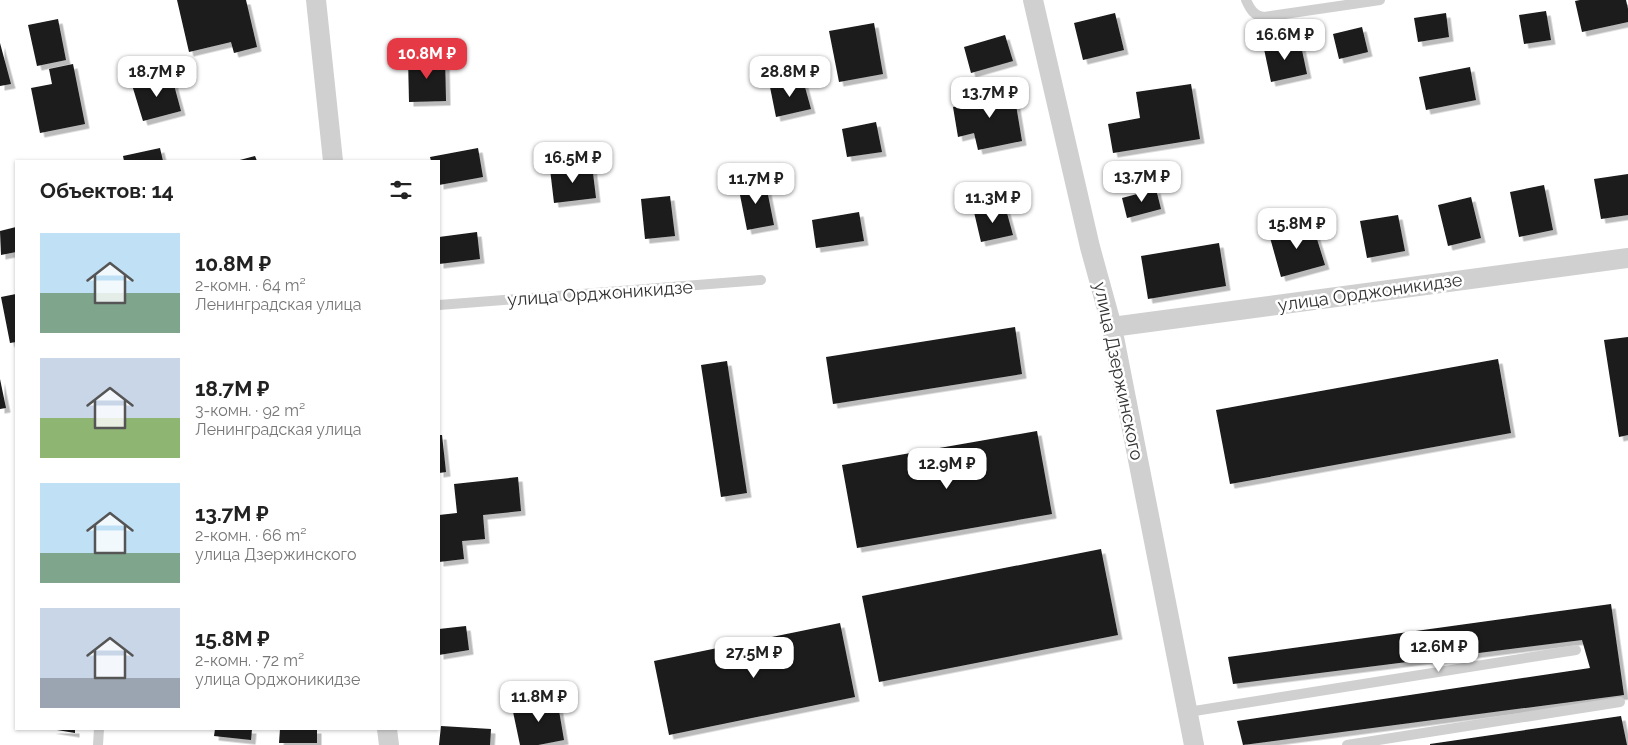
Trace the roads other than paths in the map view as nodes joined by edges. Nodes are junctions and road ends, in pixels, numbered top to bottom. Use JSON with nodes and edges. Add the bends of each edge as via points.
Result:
{"nodes":[{"id":1,"x":316,"y":0,"type":"edge"},
{"id":2,"x":1032,"y":0,"type":"edge"},
{"id":3,"x":1246,"y":0,"type":"edge"},
{"id":4,"x":1380,"y":0,"type":"edge"},
{"id":5,"x":333,"y":160,"type":"edge"},
{"id":6,"x":1628,"y":258,"type":"edge"},
{"id":7,"x":761,"y":280,"type":"dead end"},
{"id":8,"x":440,"y":305,"type":"edge"},
{"id":9,"x":1112,"y":326,"type":"junction"},
{"id":10,"x":1576,"y":650,"type":"dead end"},
{"id":11,"x":1620,"y":702,"type":"dead end"},
{"id":12,"x":1188,"y":712,"type":"junction"},
{"id":13,"x":98,"y":730,"type":"edge"},
{"id":14,"x":387,"y":730,"type":"edge"},
{"id":15,"x":98,"y":745,"type":"edge"},
{"id":16,"x":389,"y":745,"type":"edge"},
{"id":17,"x":1194,"y":745,"type":"edge"},
{"id":18,"x":1347,"y":745,"type":"edge"}],
"edges":[{"from":1,"to":5,"type":"street"},
{"from":2,"to":9,"type":"street","name":"улица Дзержинского","via":[[1090,247]]},
{"from":3,"to":4,"type":"lane","via":[[1258,17],[1264,17]]},
{"from":6,"to":9,"type":"street","name":"улица Орджоникидзе"},
{"from":7,"to":8,"type":"lane","name":"улица Орджоникидзе"},
{"from":9,"to":12,"type":"street","name":"улица Дзержинского"},
{"from":10,"to":12,"type":"lane"},
{"from":11,"to":18,"type":"lane"},
{"from":12,"to":17,"type":"street","name":"улица Дзержинского"},
{"from":13,"to":15,"type":"lane"},
{"from":14,"to":16,"type":"street"}]}
